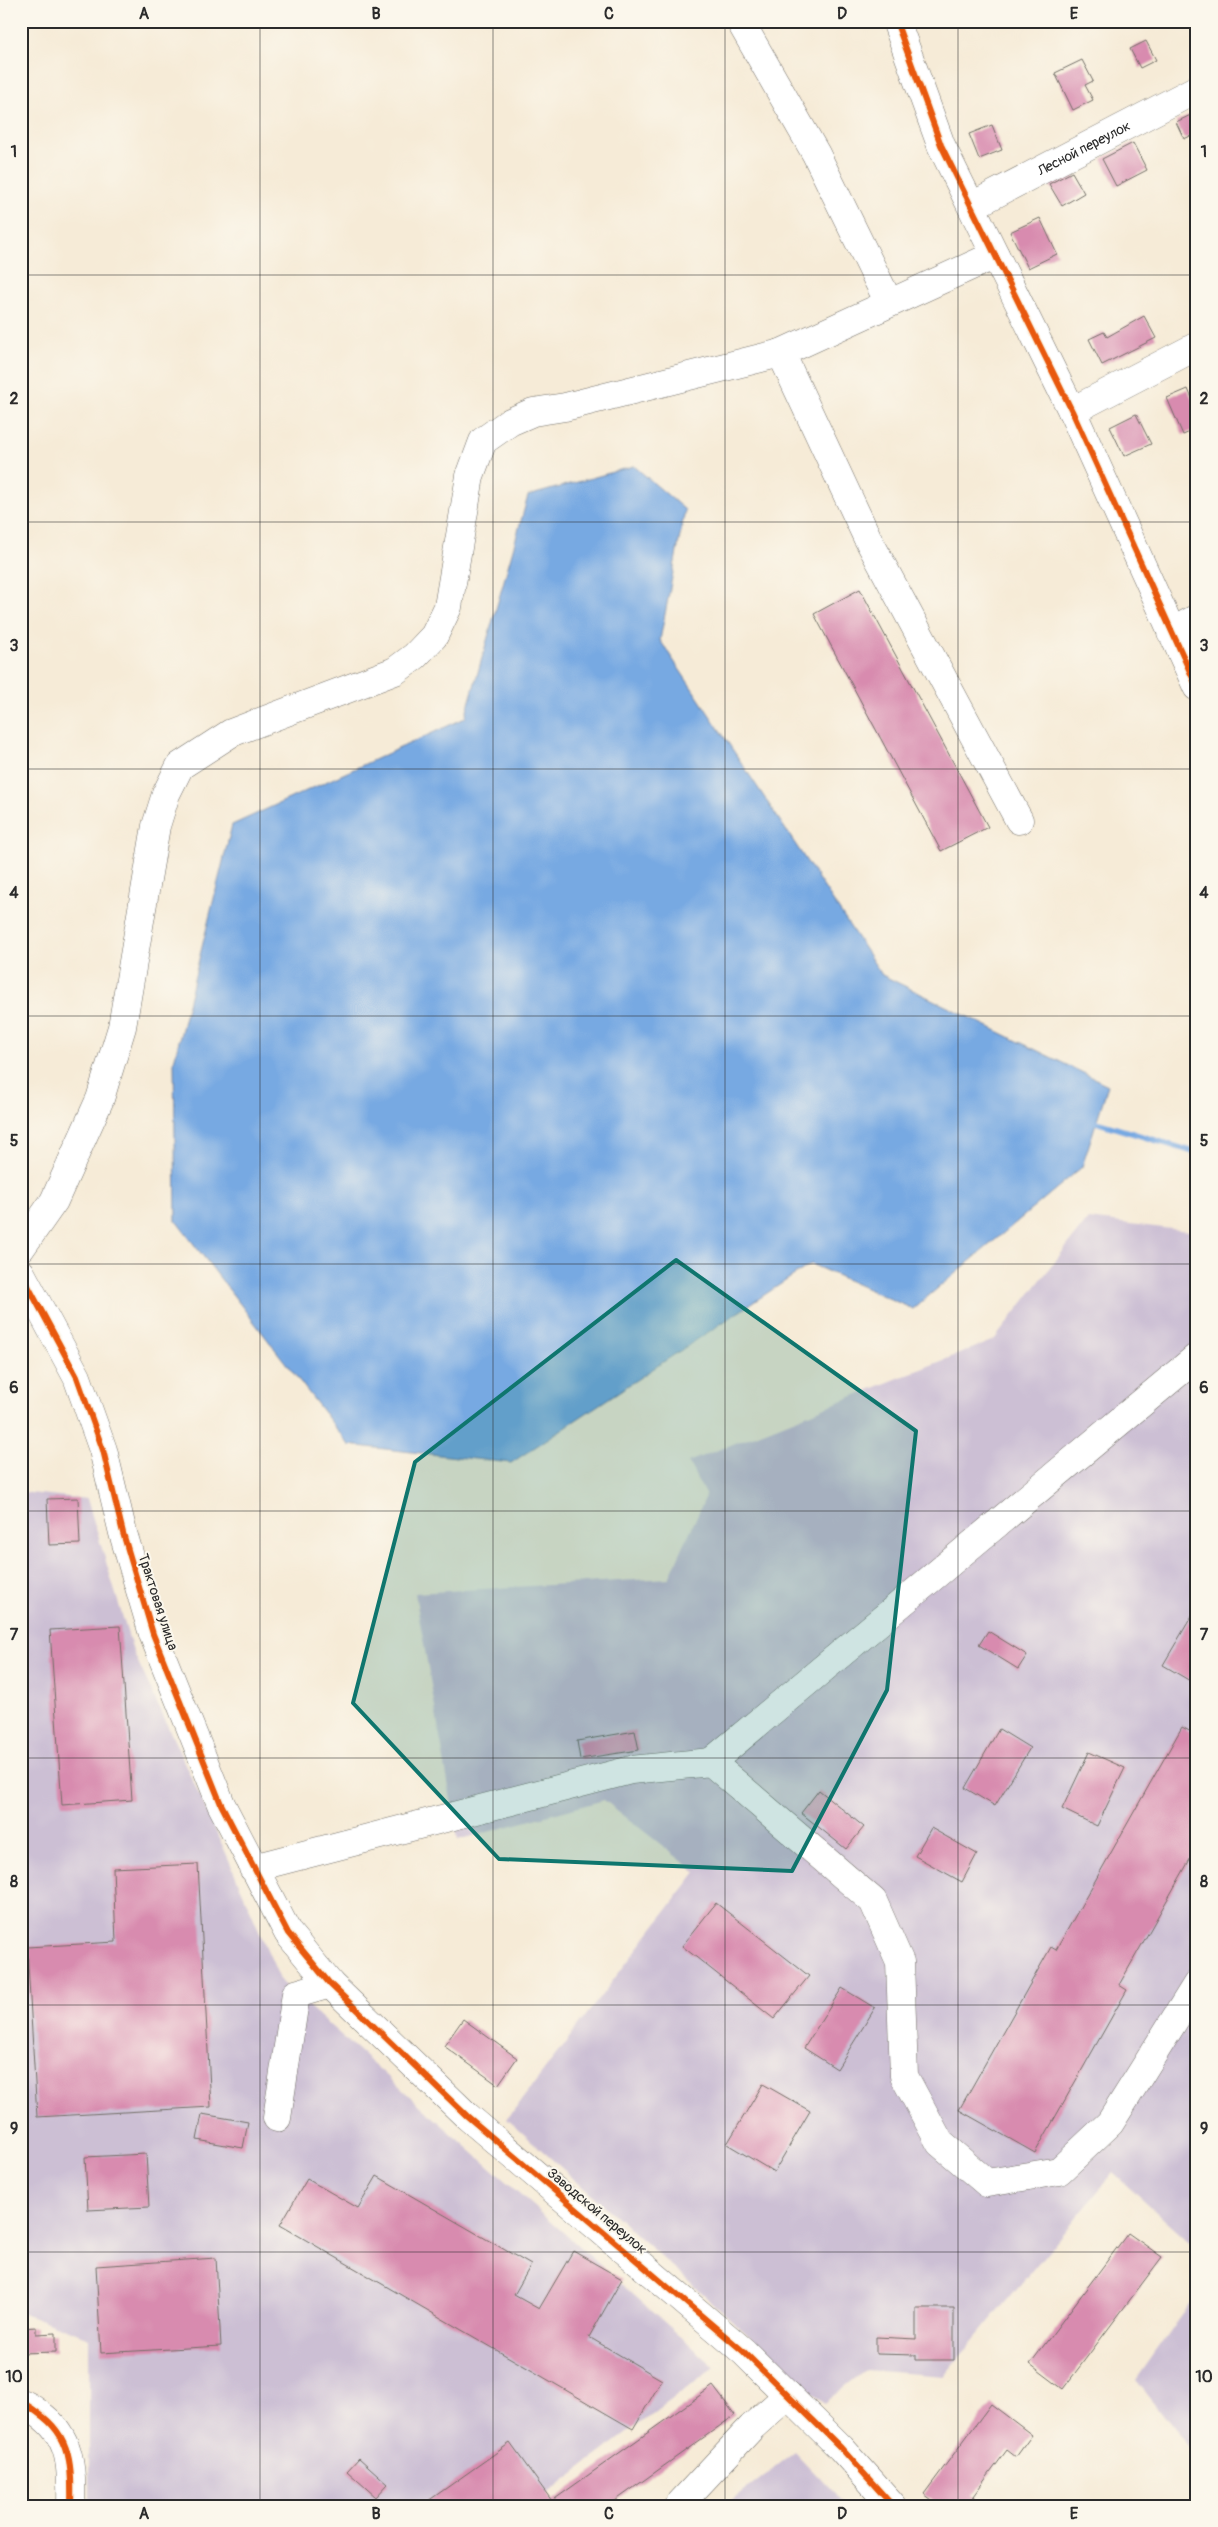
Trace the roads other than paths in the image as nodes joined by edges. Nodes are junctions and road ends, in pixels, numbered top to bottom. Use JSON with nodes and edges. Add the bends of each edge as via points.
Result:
{"nodes":[{"id":1,"x":740,"y":21,"type":"edge"},
{"id":2,"x":896,"y":21,"type":"edge"},
{"id":3,"x":1197,"y":89,"type":"edge"},
{"id":4,"x":972,"y":206,"type":"junction"},
{"id":5,"x":995,"y":254,"type":"junction"},
{"id":6,"x":889,"y":303,"type":"junction"},
{"id":7,"x":1197,"y":346,"type":"edge"},
{"id":8,"x":781,"y":353,"type":"junction"},
{"id":9,"x":1072,"y":411,"type":"junction"},
{"id":10,"x":1197,"y":618,"type":"edge"},
{"id":11,"x":1171,"y":632,"type":"junction"},
{"id":12,"x":1197,"y":687,"type":"edge"},
{"id":13,"x":1019,"y":820,"type":"dead end"},
{"id":14,"x":21,"y":1248,"type":"edge"},
{"id":15,"x":21,"y":1273,"type":"edge"},
{"id":16,"x":1197,"y":1357,"type":"edge"},
{"id":17,"x":712,"y":1762,"type":"junction"},
{"id":18,"x":252,"y":1868,"type":"junction"},
{"id":19,"x":288,"y":1933,"type":"joint"},
{"id":20,"x":330,"y":1984,"type":"junction"},
{"id":21,"x":1197,"y":1984,"type":"edge"},
{"id":22,"x":277,"y":2118,"type":"dead end"},
{"id":23,"x":788,"y":2395,"type":"junction"},
{"id":24,"x":21,"y":2403,"type":"edge"},
{"id":25,"x":71,"y":2506,"type":"edge"},
{"id":26,"x":678,"y":2506,"type":"edge"},
{"id":27,"x":892,"y":2506,"type":"edge"}],
"edges":[{"from":1,"to":6,"type":"street","via":[[816,154]]},
{"from":2,"to":4,"type":"street","via":[[941,145]]},
{"from":3,"to":4,"type":"street","name":"Лесной переулок"},
{"from":4,"to":5,"type":"street"},
{"from":5,"to":6,"type":"street"},
{"from":5,"to":9,"type":"street"},
{"from":6,"to":8,"type":"street"},
{"from":7,"to":9,"type":"street"},
{"from":8,"to":13,"type":"street","via":[[867,537]]},
{"from":8,"to":14,"type":"street","via":[[565,407],[533,412],[510,422],[483,441],[470,476],[448,607],[434,636],[415,656],[395,671],[230,733],[180,766],[166,794],[156,826],[122,1027],[100,1099],[54,1201]]},
{"from":9,"to":11,"type":"street"},
{"from":10,"to":11,"type":"street"},
{"from":11,"to":12,"type":"street"},
{"from":15,"to":18,"type":"street","name":"Трактовая улица","via":[[77,1377],[103,1450],[153,1634],[221,1804]]},
{"from":16,"to":17,"type":"street"},
{"from":17,"to":18,"type":"street","via":[[631,1770]]},
{"from":17,"to":21,"type":"street","via":[[873,1901],[900,1962],[904,2076],[940,2143],[987,2183],[1059,2171],[1110,2123]]},
{"from":18,"to":19,"type":"street","name":"Трактовая улица"},
{"from":19,"to":20,"type":"street","name":"Заводской переулок"},
{"from":20,"to":22,"type":"street","via":[[296,1994]]},
{"from":20,"to":23,"type":"street","name":"Заводской переулок","via":[[467,2116],[744,2352]]},
{"from":23,"to":26,"type":"street","via":[[752,2427]]},
{"from":23,"to":27,"type":"street","name":"Заводской переулок"},
{"from":24,"to":25,"type":"street","via":[[51,2422],[69,2452]]}]}
